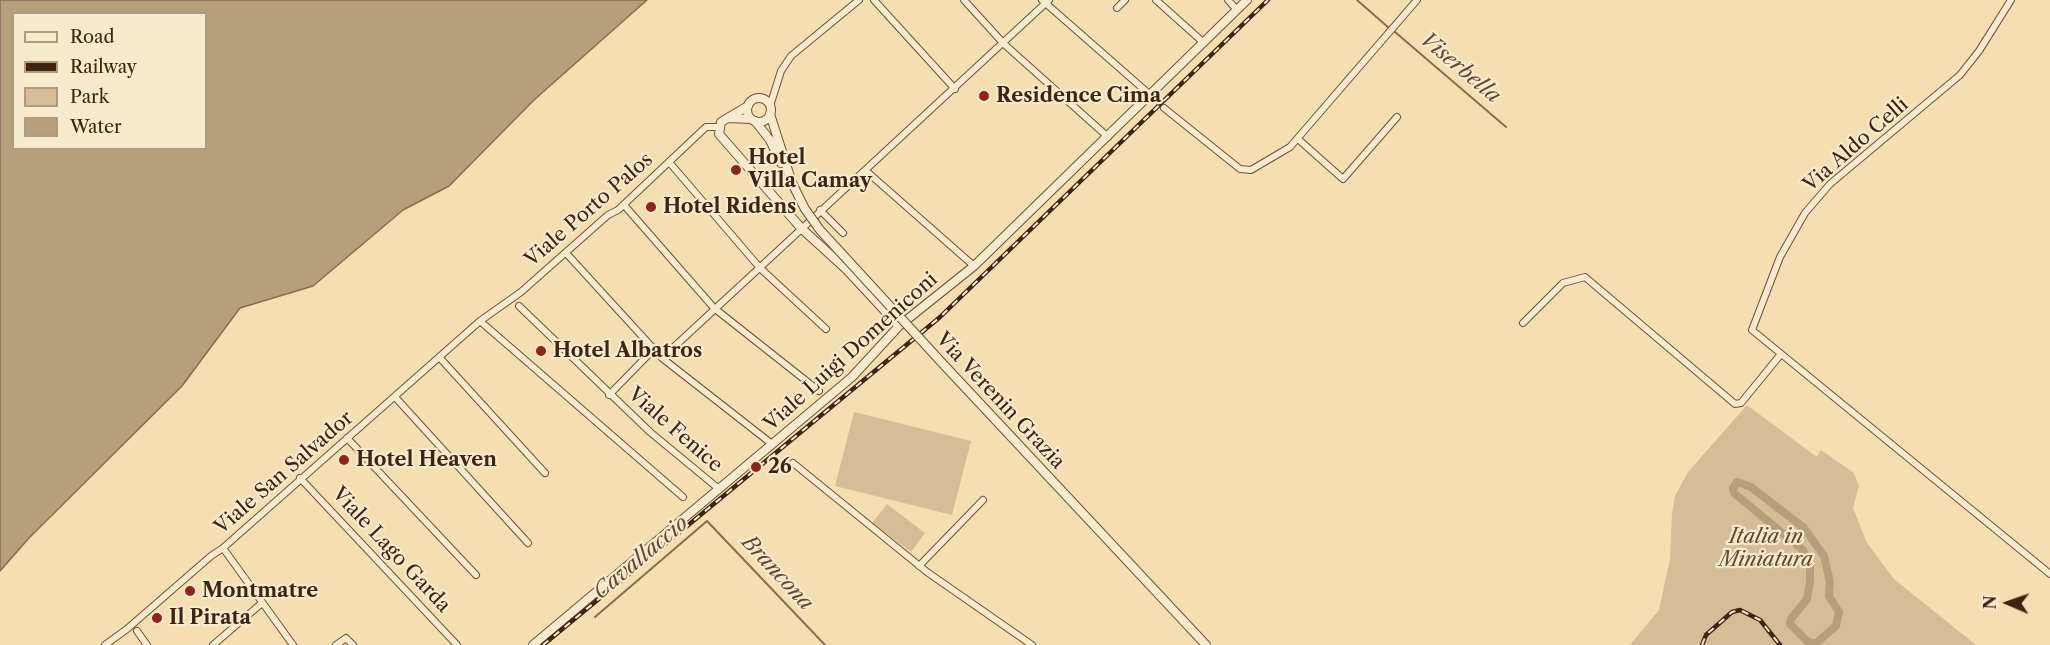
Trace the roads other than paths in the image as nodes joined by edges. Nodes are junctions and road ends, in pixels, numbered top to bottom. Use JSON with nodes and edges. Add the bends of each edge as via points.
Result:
{"nodes":[{"id":1,"x":859,"y":0,"type":"edge"},
{"id":2,"x":874,"y":0,"type":"edge"},
{"id":3,"x":964,"y":0,"type":"edge"},
{"id":4,"x":1125,"y":0,"type":"edge"},
{"id":5,"x":1156,"y":0,"type":"edge"},
{"id":6,"x":1228,"y":0,"type":"edge"},
{"id":7,"x":1247,"y":0,"type":"edge"},
{"id":8,"x":1417,"y":0,"type":"edge"},
{"id":9,"x":2011,"y":0,"type":"edge"},
{"id":10,"x":1046,"y":1,"type":"edge"},
{"id":11,"x":1117,"y":8,"type":"dead end"},
{"id":12,"x":1237,"y":10,"type":"junction"},
{"id":13,"x":1204,"y":43,"type":"junction"},
{"id":14,"x":1004,"y":44,"type":"junction"},
{"id":15,"x":955,"y":90,"type":"junction"},
{"id":16,"x":1149,"y":94,"type":"junction"},
{"id":17,"x":1156,"y":100,"type":"dead end"},
{"id":18,"x":748,"y":106,"type":"junction"},
{"id":19,"x":1164,"y":108,"type":"dead end"},
{"id":20,"x":770,"y":110,"type":"junction"},
{"id":21,"x":1397,"y":117,"type":"dead end"},
{"id":22,"x":726,"y":118,"type":"junction"},
{"id":23,"x":753,"y":120,"type":"junction"},
{"id":24,"x":719,"y":127,"type":"junction"},
{"id":25,"x":1108,"y":137,"type":"junction"},
{"id":26,"x":1298,"y":139,"type":"junction"},
{"id":27,"x":669,"y":162,"type":"junction"},
{"id":28,"x":786,"y":169,"type":"junction"},
{"id":29,"x":865,"y":170,"type":"junction"},
{"id":30,"x":624,"y":205,"type":"junction"},
{"id":31,"x":820,"y":210,"type":"junction"},
{"id":32,"x":801,"y":228,"type":"junction"},
{"id":33,"x":843,"y":233,"type":"dead end"},
{"id":34,"x":566,"y":253,"type":"junction"},
{"id":35,"x":974,"y":266,"type":"junction"},
{"id":36,"x":760,"y":268,"type":"junction"},
{"id":37,"x":519,"y":306,"type":"dead end"},
{"id":38,"x":714,"y":308,"type":"junction"},
{"id":39,"x":480,"y":321,"type":"junction"},
{"id":40,"x":1523,"y":323,"type":"dead end"},
{"id":41,"x":899,"y":326,"type":"junction"},
{"id":42,"x":826,"y":329,"type":"dead end"},
{"id":43,"x":654,"y":349,"type":"junction"},
{"id":44,"x":1781,"y":354,"type":"junction"},
{"id":45,"x":439,"y":357,"type":"junction"},
{"id":46,"x":662,"y":357,"type":"junction"},
{"id":47,"x":819,"y":391,"type":"dead end"},
{"id":48,"x":609,"y":394,"type":"junction"},
{"id":49,"x":395,"y":397,"type":"junction"},
{"id":50,"x":347,"y":438,"type":"junction"},
{"id":51,"x":772,"y":444,"type":"junction"},
{"id":52,"x":793,"y":463,"type":"dead end"},
{"id":53,"x":545,"y":473,"type":"dead end"},
{"id":54,"x":300,"y":478,"type":"junction"},
{"id":55,"x":719,"y":489,"type":"junction"},
{"id":56,"x":683,"y":497,"type":"dead end"},
{"id":57,"x":983,"y":500,"type":"dead end"},
{"id":58,"x":528,"y":543,"type":"dead end"},
{"id":59,"x":223,"y":548,"type":"junction"},
{"id":60,"x":919,"y":566,"type":"junction"},
{"id":61,"x":2050,"y":574,"type":"edge"},
{"id":62,"x":476,"y":575,"type":"dead end"},
{"id":63,"x":262,"y":603,"type":"junction"},
{"id":64,"x":137,"y":631,"type":"dead end"},
{"id":65,"x":105,"y":645,"type":"edge"},
{"id":66,"x":147,"y":645,"type":"edge"},
{"id":67,"x":213,"y":645,"type":"edge"},
{"id":68,"x":293,"y":645,"type":"edge"},
{"id":69,"x":336,"y":645,"type":"edge"},
{"id":70,"x":353,"y":645,"type":"edge"},
{"id":71,"x":457,"y":645,"type":"edge"},
{"id":72,"x":533,"y":645,"type":"edge"},
{"id":73,"x":1032,"y":645,"type":"edge"},
{"id":74,"x":1206,"y":645,"type":"edge"}],
"edges":[{"from":1,"to":20,"type":"street","via":[[791,56],[781,71]]},
{"from":2,"to":15,"type":"street"},
{"from":3,"to":14,"type":"street"},
{"from":4,"to":11,"type":"street"},
{"from":5,"to":13,"type":"street"},
{"from":6,"to":12,"type":"street"},
{"from":7,"to":12,"type":"street","name":"Viale Luigi Domeniconi"},
{"from":8,"to":26,"type":"street"},
{"from":9,"to":44,"type":"street","name":"Via Aldo Celli","via":[[1960,75],[1830,184],[1790,236],[1752,330]]},
{"from":10,"to":14,"type":"street"},
{"from":10,"to":16,"type":"street"},
{"from":12,"to":13,"type":"street","name":"Viale Luigi Domeniconi"},
{"from":13,"to":16,"type":"street","name":"Viale Luigi Domeniconi"},
{"from":14,"to":15,"type":"street"},
{"from":14,"to":25,"type":"street"},
{"from":15,"to":29,"type":"street"},
{"from":16,"to":17,"type":"street"},
{"from":16,"to":25,"type":"street","name":"Viale Luigi Domeniconi"},
{"from":18,"to":20,"type":"street","via":[[759,98],[766,100]]},
{"from":18,"to":22,"type":"street"},
{"from":18,"to":23,"type":"street","via":[[747,113]]},
{"from":19,"to":26,"type":"street","via":[[1245,171],[1277,156]]},
{"from":20,"to":23,"type":"street","via":[[766,120]]},
{"from":20,"to":28,"type":"street","name":"Via Verenin Grazia"},
{"from":21,"to":26,"type":"street","via":[[1343,179]]},
{"from":22,"to":23,"type":"street"},
{"from":22,"to":24,"type":"street"},
{"from":23,"to":28,"type":"street","name":"Via Verenin Grazia"},
{"from":24,"to":27,"type":"street","name":"Viale Porto Palos","via":[[706,127]]},
{"from":24,"to":32,"type":"street","via":[[719,134]]},
{"from":25,"to":35,"type":"street","name":"Viale Luigi Domeniconi"},
{"from":27,"to":30,"type":"street","name":"Viale Porto Palos"},
{"from":27,"to":36,"type":"street"},
{"from":28,"to":74,"type":"street","name":"Via Verenin Grazia","bridge":true,"via":[[820,230]]},
{"from":29,"to":31,"type":"street"},
{"from":29,"to":35,"type":"street"},
{"from":30,"to":34,"type":"street","name":"Viale Porto Palos"},
{"from":30,"to":38,"type":"street"},
{"from":31,"to":32,"type":"street"},
{"from":31,"to":33,"type":"street"},
{"from":32,"to":36,"type":"street"},
{"from":32,"to":41,"type":"street"},
{"from":34,"to":39,"type":"street","name":"Viale Porto Palos"},
{"from":34,"to":43,"type":"street"},
{"from":35,"to":41,"type":"street","name":"Viale Luigi Domeniconi"},
{"from":36,"to":38,"type":"street"},
{"from":36,"to":42,"type":"street"},
{"from":37,"to":48,"type":"street","name":"Viale Fenice"},
{"from":38,"to":46,"type":"street"},
{"from":38,"to":47,"type":"street"},
{"from":39,"to":45,"type":"street","name":"Viale San Salvador"},
{"from":39,"to":56,"type":"street"},
{"from":40,"to":44,"type":"street","via":[[1563,283],[1585,277],[1735,404],[1741,403]]},
{"from":41,"to":51,"type":"street","name":"Viale Luigi Domeniconi","via":[[852,377]]},
{"from":43,"to":46,"type":"street"},
{"from":43,"to":48,"type":"street","name":"Viale Fenice"},
{"from":44,"to":61,"type":"street","name":"Via Aldo Celli"},
{"from":45,"to":49,"type":"street","name":"Viale San Salvador"},
{"from":45,"to":53,"type":"street"},
{"from":46,"to":51,"type":"street"},
{"from":48,"to":55,"type":"street","name":"Viale Fenice"},
{"from":49,"to":50,"type":"street","name":"Viale San Salvador"},
{"from":49,"to":58,"type":"street"},
{"from":50,"to":54,"type":"street","name":"Viale San Salvador"},
{"from":50,"to":62,"type":"street"},
{"from":51,"to":55,"type":"street","name":"Viale Luigi Domeniconi"},
{"from":52,"to":60,"type":"street"},
{"from":54,"to":59,"type":"street","name":"Viale San Salvador"},
{"from":54,"to":71,"type":"street","name":"Viale Lago Garda"},
{"from":55,"to":72,"type":"street","name":"Viale Luigi Domeniconi"},
{"from":57,"to":60,"type":"street"},
{"from":59,"to":63,"type":"street"},
{"from":59,"to":65,"type":"street","name":"Viale San Salvador"},
{"from":60,"to":73,"type":"street"},
{"from":63,"to":67,"type":"street"},
{"from":63,"to":68,"type":"street"},
{"from":64,"to":66,"type":"street"},
{"from":69,"to":70,"type":"street","via":[[346,638]]}]}
